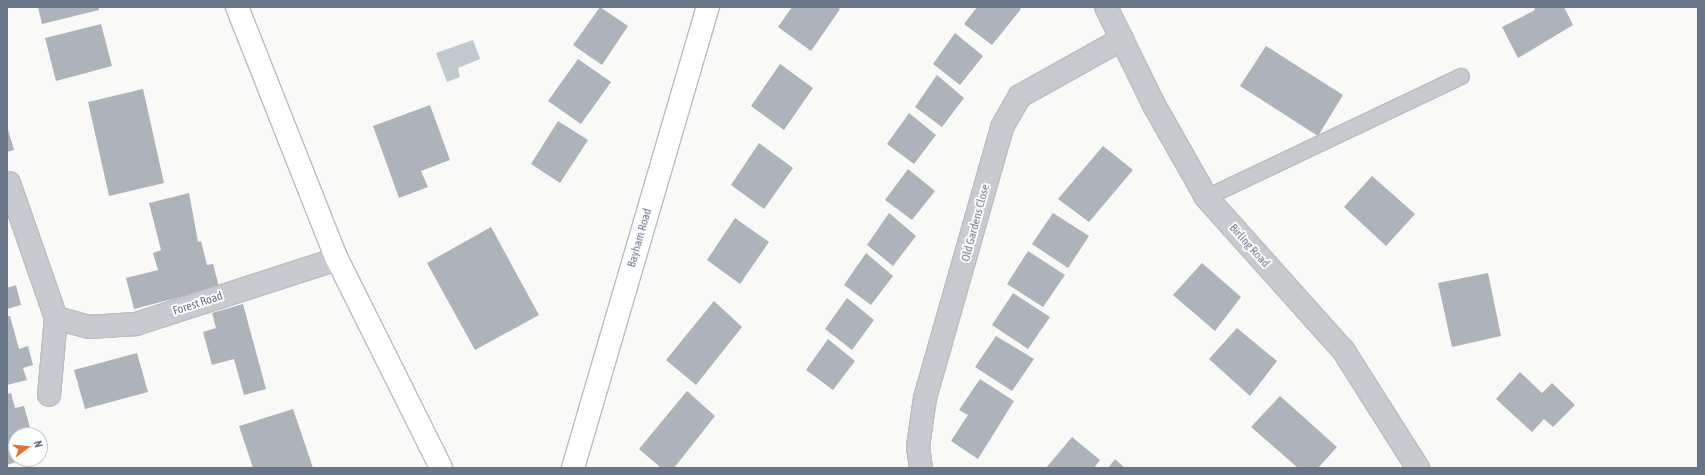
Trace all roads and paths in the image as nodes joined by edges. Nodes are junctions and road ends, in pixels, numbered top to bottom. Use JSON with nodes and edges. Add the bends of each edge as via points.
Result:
{"nodes":[{"id":1,"x":237,"y":7,"type":"edge"},
{"id":2,"x":708,"y":7,"type":"edge"},
{"id":3,"x":1106,"y":7,"type":"edge"},
{"id":4,"x":1122,"y":38,"type":"junction"},
{"id":5,"x":1461,"y":76,"type":"dead end"},
{"id":6,"x":9,"y":183,"type":"dead end"},
{"id":7,"x":1206,"y":197,"type":"junction"},
{"id":8,"x":337,"y":259,"type":"junction"},
{"id":9,"x":56,"y":318,"type":"junction"},
{"id":10,"x":49,"y":395,"type":"dead end"},
{"id":11,"x":441,"y":468,"type":"edge"},
{"id":12,"x":573,"y":468,"type":"edge"},
{"id":13,"x":921,"y":468,"type":"edge"},
{"id":14,"x":1418,"y":468,"type":"edge"}],
"edges":[{"from":1,"to":8,"type":"street"},
{"from":2,"to":12,"type":"street","name":"Bayham Road"},
{"from":3,"to":4,"type":"street","name":"Birling Road"},
{"from":4,"to":7,"type":"street","name":"Birling Road"},
{"from":4,"to":13,"type":"street","name":"Old Gardens Close","via":[[1020,96],[1002,127],[925,398],[918,447]]},
{"from":5,"to":7,"type":"lane"},
{"from":6,"to":9,"type":"street"},
{"from":7,"to":14,"type":"street","name":"Birling Road","via":[[1343,350]]},
{"from":8,"to":9,"type":"street","name":"Forest Road","via":[[136,324],[89,327]]},
{"from":8,"to":11,"type":"street"},
{"from":9,"to":10,"type":"street"}]}
